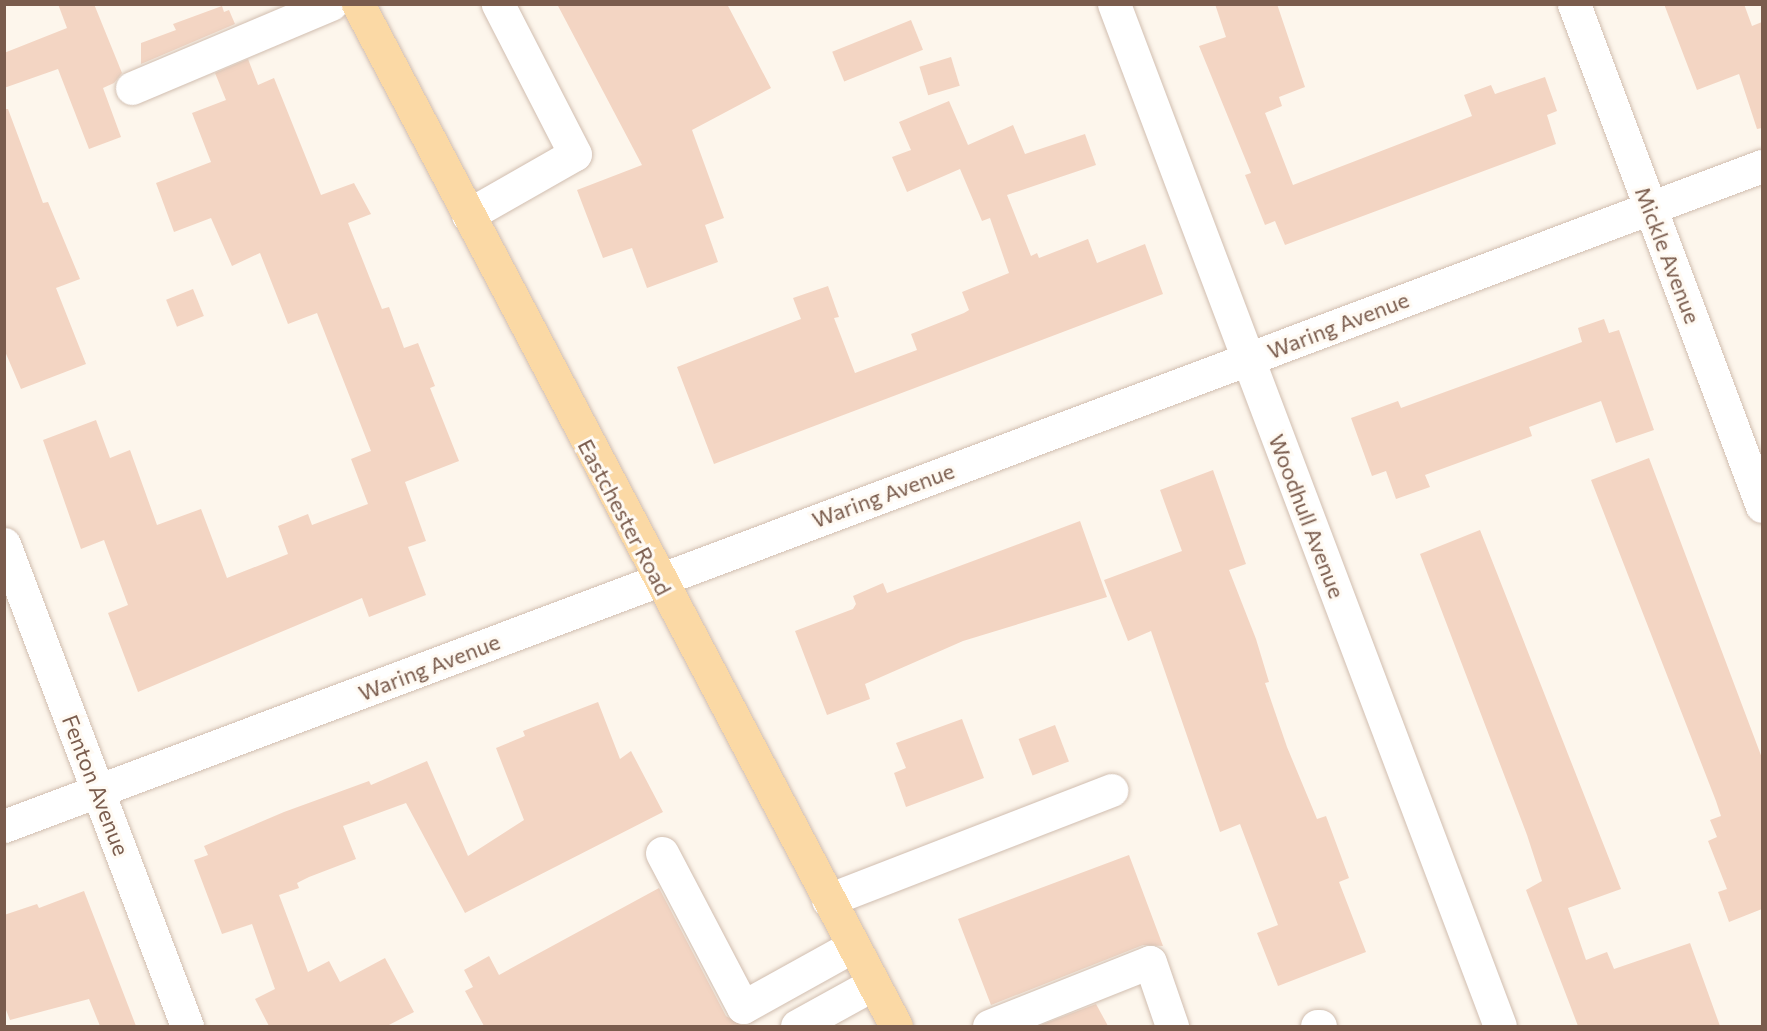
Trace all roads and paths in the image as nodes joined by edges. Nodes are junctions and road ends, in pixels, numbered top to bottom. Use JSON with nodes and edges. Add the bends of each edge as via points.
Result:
{"nodes":[{"id":1,"x":331,"y":4,"type":"edge"},
{"id":2,"x":358,"y":4,"type":"edge"},
{"id":3,"x":498,"y":4,"type":"edge"},
{"id":4,"x":1114,"y":4,"type":"edge"},
{"id":5,"x":1574,"y":4,"type":"edge"},
{"id":6,"x":132,"y":88,"type":"dead end"},
{"id":7,"x":1762,"y":166,"type":"edge"},
{"id":8,"x":1650,"y":208,"type":"junction"},
{"id":9,"x":468,"y":216,"type":"junction"},
{"id":10,"x":1248,"y":359,"type":"junction"},
{"id":11,"x":1762,"y":506,"type":"edge"},
{"id":12,"x":4,"y":544,"type":"edge"},
{"id":13,"x":658,"y":581,"type":"junction"},
{"id":14,"x":1111,"y":790,"type":"dead end"},
{"id":15,"x":98,"y":791,"type":"junction"},
{"id":16,"x":4,"y":826,"type":"edge"},
{"id":17,"x":662,"y":853,"type":"dead end"},
{"id":18,"x":828,"y":900,"type":"junction"},
{"id":19,"x":853,"y":946,"type":"junction"},
{"id":20,"x":873,"y":984,"type":"junction"},
{"id":21,"x":187,"y":1026,"type":"edge"},
{"id":22,"x":797,"y":1026,"type":"edge"},
{"id":23,"x":896,"y":1026,"type":"edge"},
{"id":24,"x":989,"y":1026,"type":"edge"},
{"id":25,"x":1172,"y":1026,"type":"edge"},
{"id":26,"x":1500,"y":1026,"type":"edge"}],
"edges":[{"from":1,"to":6,"type":"street"},
{"from":2,"to":9,"type":"main road","name":"Eastchester Road"},
{"from":3,"to":9,"type":"street","via":[[575,154]]},
{"from":4,"to":10,"type":"street","name":"Woodhull Avenue"},
{"from":5,"to":8,"type":"street","name":"Mickle Avenue"},
{"from":7,"to":8,"type":"street","name":"Waring Avenue"},
{"from":8,"to":10,"type":"street","name":"Waring Avenue"},
{"from":8,"to":11,"type":"street","name":"Mickle Avenue"},
{"from":9,"to":13,"type":"main road","name":"Eastchester Road"},
{"from":10,"to":13,"type":"street","name":"Waring Avenue"},
{"from":10,"to":26,"type":"street","name":"Woodhull Avenue"},
{"from":12,"to":15,"type":"street","name":"Fenton Avenue"},
{"from":13,"to":15,"type":"street","name":"Waring Avenue"},
{"from":13,"to":18,"type":"main road","name":"Eastchester Road"},
{"from":14,"to":18,"type":"street"},
{"from":15,"to":16,"type":"street","name":"Waring Avenue"},
{"from":15,"to":21,"type":"street","name":"Fenton Avenue"},
{"from":17,"to":19,"type":"street","via":[[744,1007]]},
{"from":18,"to":19,"type":"main road","name":"Eastchester Road"},
{"from":19,"to":20,"type":"main road","name":"Eastchester Road"},
{"from":20,"to":22,"type":"street"},
{"from":20,"to":23,"type":"main road","name":"Eastchester Road"},
{"from":24,"to":25,"type":"street","via":[[1150,962]]}]}
